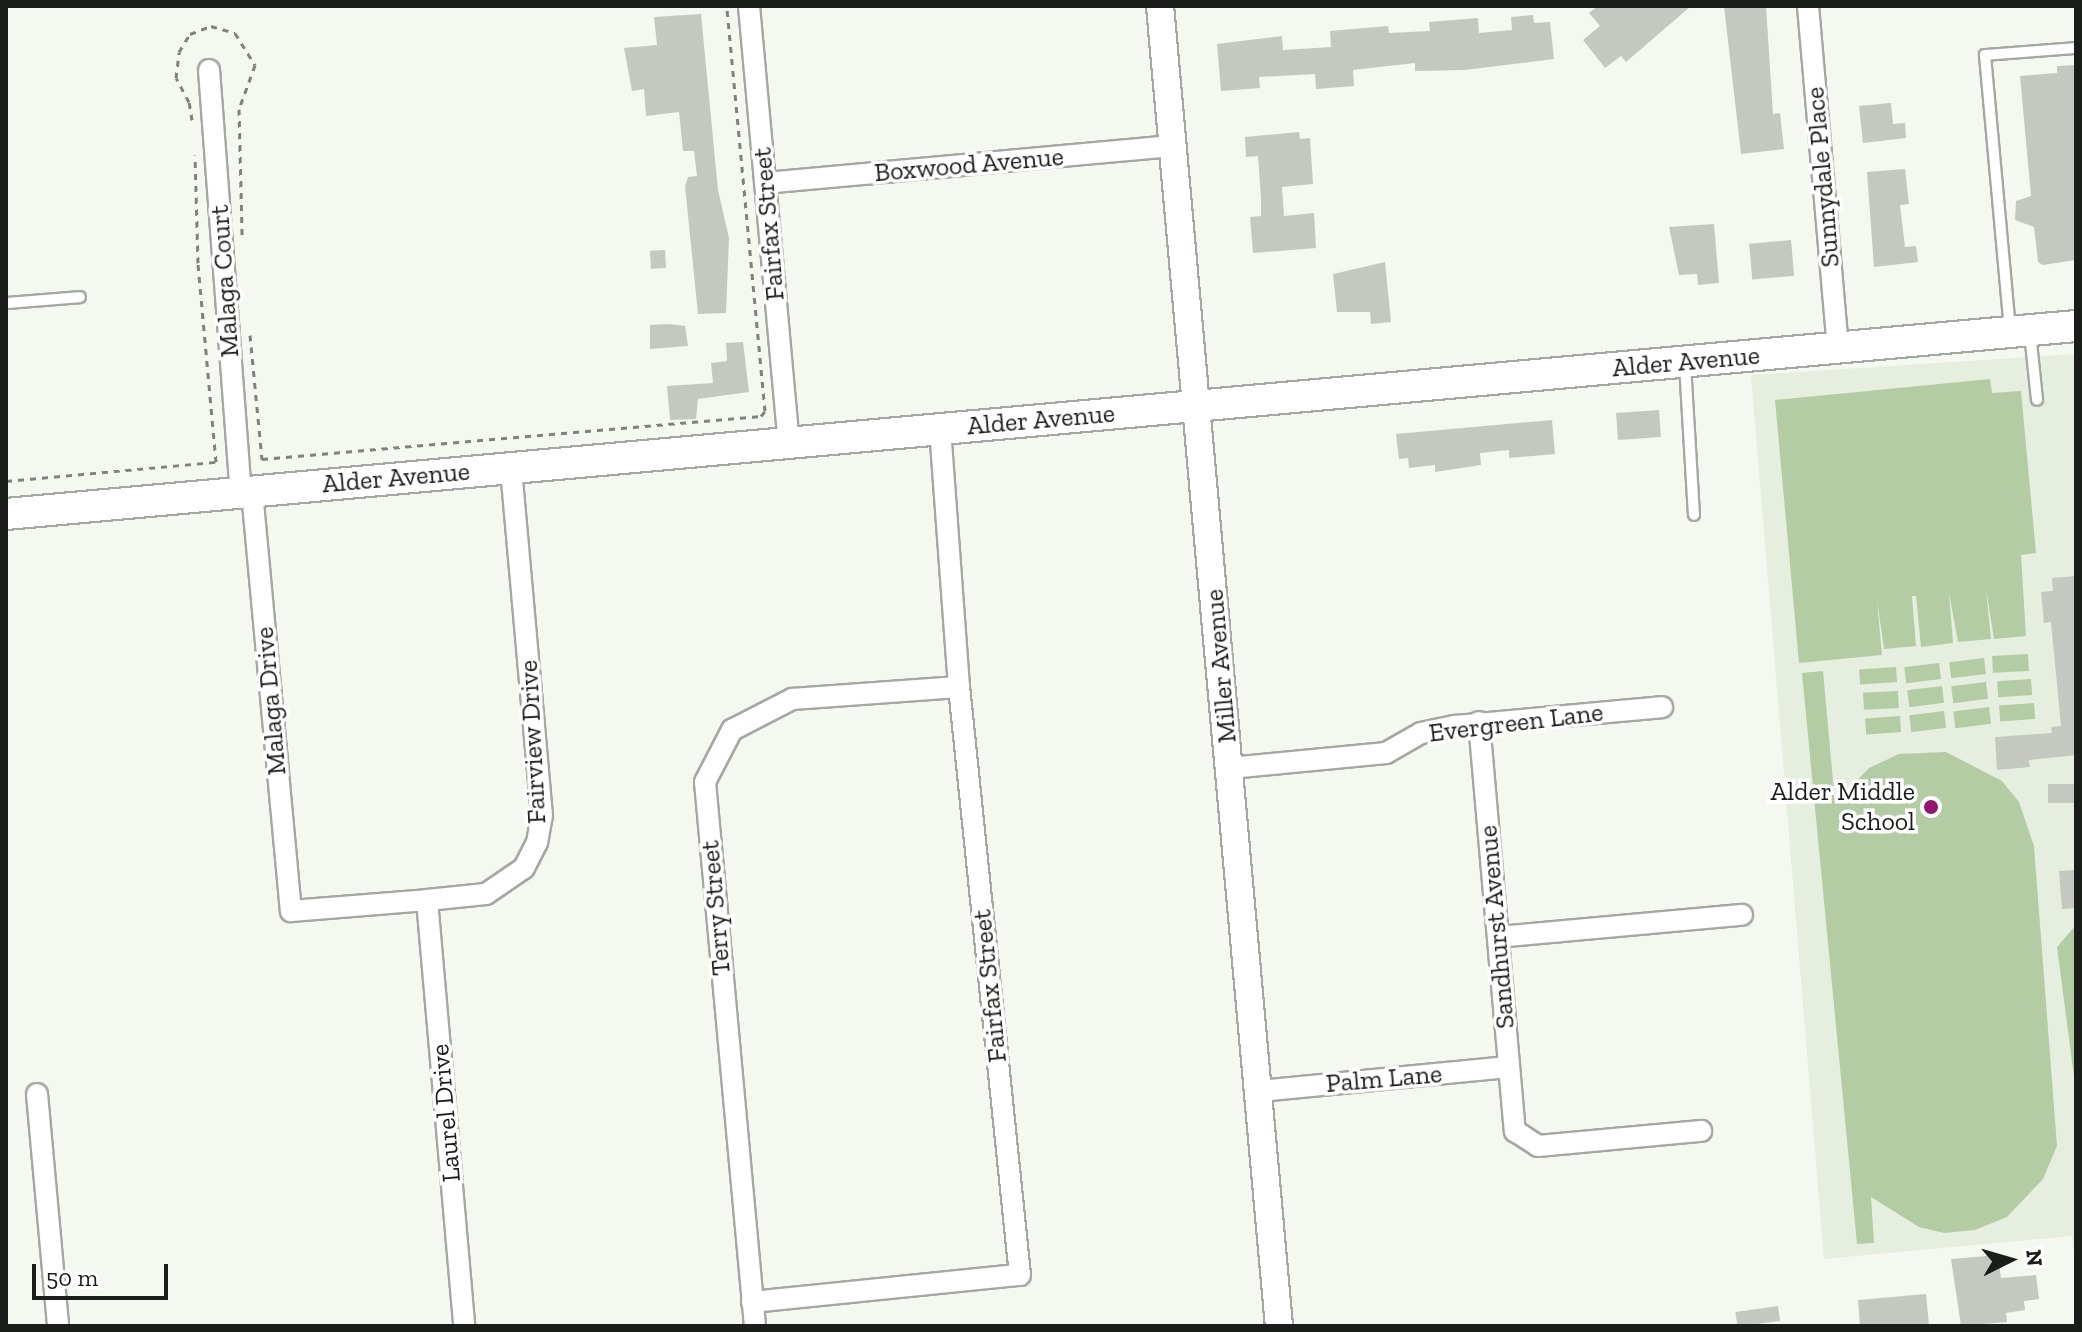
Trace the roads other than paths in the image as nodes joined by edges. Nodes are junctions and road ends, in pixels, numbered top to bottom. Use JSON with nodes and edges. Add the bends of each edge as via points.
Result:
{"nodes":[{"id":1,"x":749,"y":6,"type":"edge"},
{"id":2,"x":1160,"y":6,"type":"edge"},
{"id":3,"x":1808,"y":6,"type":"edge"},
{"id":4,"x":2076,"y":48,"type":"edge"},
{"id":5,"x":209,"y":70,"type":"dead end"},
{"id":6,"x":1173,"y":146,"type":"junction"},
{"id":7,"x":765,"y":183,"type":"junction"},
{"id":8,"x":80,"y":297,"type":"dead end"},
{"id":9,"x":6,"y":303,"type":"edge"},
{"id":10,"x":2076,"y":326,"type":"edge"},
{"id":11,"x":2020,"y":331,"type":"junction"},
{"id":12,"x":1838,"y":348,"type":"junction"},
{"id":13,"x":1685,"y":362,"type":"junction"},
{"id":14,"x":2037,"y":400,"type":"dead end"},
{"id":15,"x":1197,"y":406,"type":"junction"},
{"id":16,"x":940,"y":430,"type":"junction"},
{"id":17,"x":789,"y":443,"type":"junction"},
{"id":18,"x":511,"y":468,"type":"junction"},
{"id":19,"x":247,"y":492,"type":"junction"},
{"id":20,"x":6,"y":514,"type":"edge"},
{"id":21,"x":1694,"y":515,"type":"dead end"},
{"id":22,"x":959,"y":687,"type":"junction"},
{"id":23,"x":1662,"y":707,"type":"dead end"},
{"id":24,"x":1479,"y":722,"type":"junction"},
{"id":25,"x":1230,"y":768,"type":"junction"},
{"id":26,"x":427,"y":900,"type":"junction"},
{"id":27,"x":291,"y":911,"type":"joint"},
{"id":28,"x":1742,"y":915,"type":"dead end"},
{"id":29,"x":1498,"y":937,"type":"junction"},
{"id":30,"x":1509,"y":1067,"type":"junction"},
{"id":31,"x":1259,"y":1091,"type":"junction"},
{"id":32,"x":37,"y":1094,"type":"dead end"},
{"id":33,"x":1701,"y":1131,"type":"dead end"},
{"id":34,"x":752,"y":1302,"type":"junction"},
{"id":35,"x":58,"y":1326,"type":"edge"},
{"id":36,"x":464,"y":1326,"type":"edge"},
{"id":37,"x":755,"y":1326,"type":"edge"},
{"id":38,"x":1279,"y":1326,"type":"edge"}],
"edges":[{"from":1,"to":7,"type":"street","name":"Fairfax Street"},
{"from":2,"to":6,"type":"street","name":"Miller Avenue"},
{"from":3,"to":12,"type":"street","name":"Sunnydale Place"},
{"from":4,"to":11,"type":"lane","via":[[1985,55]]},
{"from":5,"to":19,"type":"street","name":"Malaga Court"},
{"from":6,"to":7,"type":"street","name":"Boxwood Avenue"},
{"from":6,"to":15,"type":"street","name":"Miller Avenue"},
{"from":7,"to":17,"type":"street","name":"Fairfax Street"},
{"from":8,"to":9,"type":"lane"},
{"from":10,"to":11,"type":"main road","name":"Alder Avenue"},
{"from":11,"to":12,"type":"main road","name":"Alder Avenue"},
{"from":11,"to":14,"type":"lane"},
{"from":12,"to":13,"type":"main road","name":"Alder Avenue"},
{"from":13,"to":15,"type":"main road","name":"Alder Avenue"},
{"from":13,"to":21,"type":"lane"},
{"from":15,"to":16,"type":"main road","name":"Alder Avenue"},
{"from":15,"to":25,"type":"street","name":"Miller Avenue"},
{"from":16,"to":17,"type":"main road","name":"Alder Avenue"},
{"from":16,"to":22,"type":"street","name":"Fairfax Street"},
{"from":17,"to":18,"type":"main road","name":"Alder Avenue"},
{"from":18,"to":19,"type":"main road","name":"Alder Avenue"},
{"from":18,"to":26,"type":"street","name":"Fairview Drive","via":[[542,816],[537,843],[524,868],[486,894]]},
{"from":19,"to":20,"type":"main road","name":"Alder Avenue"},
{"from":19,"to":27,"type":"street","name":"Malaga Drive"},
{"from":22,"to":34,"type":"street","name":"Terry Street","via":[[792,699],[732,730],[705,782]]},
{"from":22,"to":34,"type":"street","name":"Fairfax Street","via":[[1020,1275]]},
{"from":23,"to":24,"type":"street","name":"Evergreen Lane"},
{"from":24,"to":25,"type":"street","name":"Evergreen Lane","via":[[1421,733],[1386,753]]},
{"from":24,"to":29,"type":"street","name":"Sandhurst Avenue"},
{"from":25,"to":31,"type":"street","name":"Miller Avenue"},
{"from":26,"to":27,"type":"street","name":"Fairview Drive"},
{"from":26,"to":36,"type":"street","name":"Laurel Drive"},
{"from":28,"to":29,"type":"street"},
{"from":29,"to":30,"type":"street","name":"Sandhurst Avenue"},
{"from":30,"to":31,"type":"street","name":"Palm Lane"},
{"from":30,"to":33,"type":"street","name":"Sandhurst Avenue","via":[[1515,1131],[1538,1146]]},
{"from":31,"to":38,"type":"street","name":"Miller Avenue"},
{"from":32,"to":35,"type":"street"},
{"from":34,"to":37,"type":"street","name":"Terry Street"}]}
